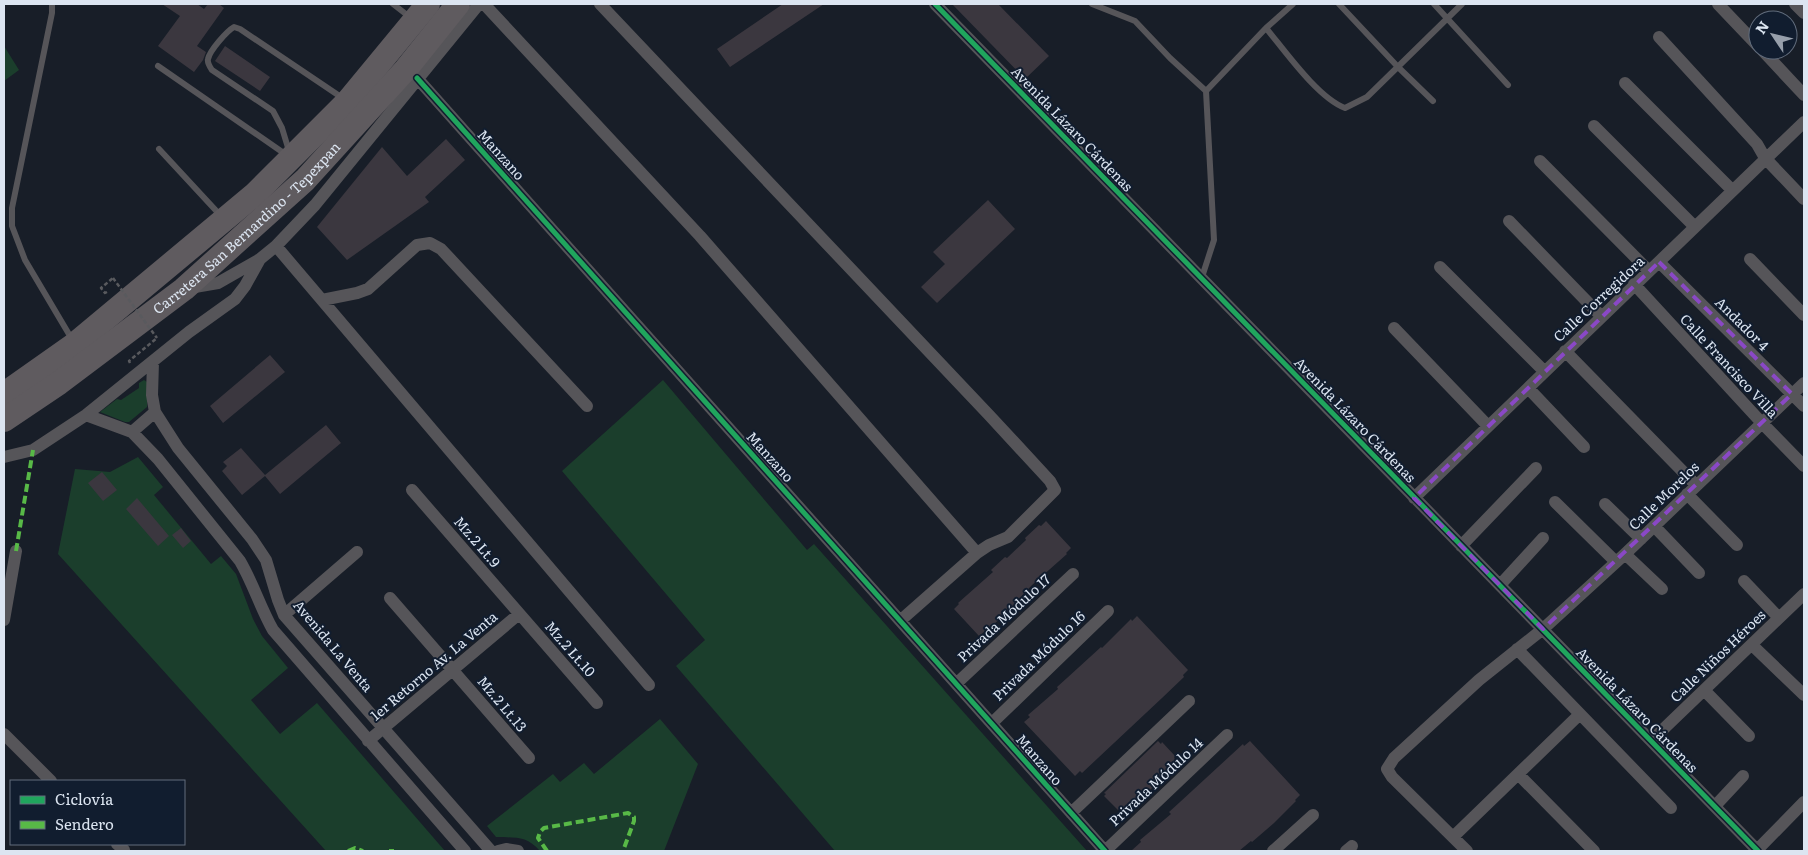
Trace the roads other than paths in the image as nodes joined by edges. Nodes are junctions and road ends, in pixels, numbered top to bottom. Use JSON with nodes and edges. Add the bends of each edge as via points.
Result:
{"nodes":[{"id":1,"x":52,"y":4,"type":"edge"},
{"id":2,"x":393,"y":4,"type":"edge"},
{"id":3,"x":458,"y":4,"type":"edge"},
{"id":4,"x":479,"y":4,"type":"edge"},
{"id":5,"x":484,"y":4,"type":"edge"},
{"id":6,"x":600,"y":4,"type":"edge"},
{"id":7,"x":934,"y":4,"type":"edge"},
{"id":8,"x":1092,"y":4,"type":"edge"},
{"id":9,"x":1293,"y":4,"type":"edge"},
{"id":10,"x":1339,"y":4,"type":"edge"},
{"id":11,"x":1434,"y":4,"type":"edge"},
{"id":12,"x":1462,"y":4,"type":"edge"},
{"id":13,"x":1718,"y":4,"type":"edge"},
{"id":14,"x":1795,"y":4,"type":"edge"},
{"id":15,"x":421,"y":12,"type":"edge"},
{"id":16,"x":1804,"y":13,"type":"edge"},
{"id":17,"x":1447,"y":18,"type":"junction"},
{"id":18,"x":1266,"y":28,"type":"junction"},
{"id":19,"x":1748,"y":36,"type":"edge"},
{"id":20,"x":1659,"y":37,"type":"dead end"},
{"id":21,"x":1771,"y":60,"type":"edge"},
{"id":22,"x":158,"y":66,"type":"dead end"},
{"id":23,"x":1398,"y":67,"type":"junction"},
{"id":24,"x":417,"y":78,"type":"junction"},
{"id":25,"x":1625,"y":83,"type":"dead end"},
{"id":26,"x":1508,"y":85,"type":"dead end"},
{"id":27,"x":1206,"y":91,"type":"junction"},
{"id":28,"x":1804,"y":95,"type":"edge"},
{"id":29,"x":348,"y":101,"type":"junction"},
{"id":30,"x":1433,"y":101,"type":"dead end"},
{"id":31,"x":1804,"y":122,"type":"edge"},
{"id":32,"x":1594,"y":126,"type":"dead end"},
{"id":33,"x":159,"y":149,"type":"dead end"},
{"id":34,"x":291,"y":158,"type":"junction"},
{"id":35,"x":1765,"y":158,"type":"junction"},
{"id":36,"x":1540,"y":161,"type":"dead end"},
{"id":37,"x":1732,"y":190,"type":"junction"},
{"id":38,"x":1804,"y":199,"type":"edge"},
{"id":39,"x":225,"y":220,"type":"junction"},
{"id":40,"x":1509,"y":221,"type":"dead end"},
{"id":41,"x":1695,"y":226,"type":"junction"},
{"id":42,"x":276,"y":246,"type":"junction"},
{"id":43,"x":260,"y":259,"type":"junction"},
{"id":44,"x":1750,"y":259,"type":"dead end"},
{"id":45,"x":1654,"y":266,"type":"junction"},
{"id":46,"x":1440,"y":267,"type":"dead end"},
{"id":47,"x":1201,"y":279,"type":"junction"},
{"id":48,"x":1634,"y":284,"type":"junction"},
{"id":49,"x":184,"y":289,"type":"junction"},
{"id":50,"x":322,"y":300,"type":"junction"},
{"id":51,"x":1804,"y":315,"type":"edge"},
{"id":52,"x":1601,"y":316,"type":"junction"},
{"id":53,"x":1394,"y":328,"type":"dead end"},
{"id":54,"x":75,"y":344,"type":"junction"},
{"id":55,"x":1566,"y":351,"type":"junction"},
{"id":56,"x":153,"y":362,"type":"junction"},
{"id":57,"x":1544,"y":371,"type":"junction"},
{"id":58,"x":1804,"y":383,"type":"edge"},
{"id":59,"x":1528,"y":388,"type":"junction"},
{"id":60,"x":4,"y":394,"type":"edge"},
{"id":61,"x":1792,"y":394,"type":"junction"},
{"id":62,"x":587,"y":406,"type":"dead end"},
{"id":63,"x":1804,"y":406,"type":"edge"},
{"id":64,"x":155,"y":412,"type":"junction"},
{"id":65,"x":86,"y":415,"type":"junction"},
{"id":66,"x":4,"y":420,"type":"edge"},
{"id":67,"x":1761,"y":422,"type":"junction"},
{"id":68,"x":1488,"y":426,"type":"junction"},
{"id":69,"x":132,"y":432,"type":"junction"},
{"id":70,"x":1584,"y":447,"type":"dead end"},
{"id":71,"x":4,"y":457,"type":"edge"},
{"id":72,"x":192,"y":466,"type":"junction"},
{"id":73,"x":1804,"y":466,"type":"edge"},
{"id":74,"x":1536,"y":468,"type":"dead end"},
{"id":75,"x":175,"y":481,"type":"junction"},
{"id":76,"x":412,"y":490,"type":"dead end"},
{"id":77,"x":1691,"y":490,"type":"junction"},
{"id":78,"x":1414,"y":498,"type":"junction"},
{"id":79,"x":1555,"y":502,"type":"dead end"},
{"id":80,"x":1604,"y":504,"type":"dead end"},
{"id":81,"x":1654,"y":526,"type":"junction"},
{"id":82,"x":1543,"y":538,"type":"dead end"},
{"id":83,"x":1641,"y":539,"type":"junction"},
{"id":84,"x":1737,"y":545,"type":"dead end"},
{"id":85,"x":1461,"y":546,"type":"junction"},
{"id":86,"x":16,"y":551,"type":"dead end"},
{"id":87,"x":357,"y":552,"type":"dead end"},
{"id":88,"x":977,"y":553,"type":"junction"},
{"id":89,"x":1620,"y":558,"type":"junction"},
{"id":90,"x":1699,"y":573,"type":"dead end"},
{"id":91,"x":1073,"y":574,"type":"dead end"},
{"id":92,"x":1744,"y":581,"type":"dead end"},
{"id":93,"x":1500,"y":585,"type":"junction"},
{"id":94,"x":1662,"y":589,"type":"dead end"},
{"id":95,"x":1804,"y":594,"type":"edge"},
{"id":96,"x":390,"y":598,"type":"dead end"},
{"id":97,"x":1108,"y":611,"type":"dead end"},
{"id":98,"x":519,"y":614,"type":"junction"},
{"id":99,"x":284,"y":615,"type":"junction"},
{"id":100,"x":1779,"y":618,"type":"junction"},
{"id":101,"x":4,"y":620,"type":"edge"},
{"id":102,"x":901,"y":620,"type":"junction"},
{"id":103,"x":1543,"y":629,"type":"junction"},
{"id":104,"x":1752,"y":645,"type":"junction"},
{"id":105,"x":1517,"y":649,"type":"junction"},
{"id":106,"x":454,"y":669,"type":"junction"},
{"id":107,"x":957,"y":683,"type":"junction"},
{"id":108,"x":649,"y":685,"type":"dead end"},
{"id":109,"x":1704,"y":690,"type":"junction"},
{"id":110,"x":1804,"y":695,"type":"edge"},
{"id":111,"x":1189,"y":700,"type":"dead end"},
{"id":112,"x":597,"y":704,"type":"dead end"},
{"id":113,"x":1580,"y":714,"type":"junction"},
{"id":114,"x":992,"y":723,"type":"junction"},
{"id":115,"x":384,"y":728,"type":"junction"},
{"id":116,"x":4,"y":734,"type":"edge"},
{"id":117,"x":1228,"y":735,"type":"dead end"},
{"id":118,"x":1749,"y":736,"type":"dead end"},
{"id":119,"x":1652,"y":740,"type":"junction"},
{"id":120,"x":368,"y":741,"type":"junction"},
{"id":121,"x":529,"y":758,"type":"dead end"},
{"id":122,"x":1519,"y":774,"type":"junction"},
{"id":123,"x":1743,"y":776,"type":"dead end"},
{"id":124,"x":50,"y":780,"type":"edge"},
{"id":125,"x":1804,"y":802,"type":"edge"},
{"id":126,"x":1715,"y":806,"type":"junction"},
{"id":127,"x":1671,"y":808,"type":"dead end"},
{"id":128,"x":1071,"y":813,"type":"junction"},
{"id":129,"x":1312,"y":815,"type":"dead end"},
{"id":130,"x":1453,"y":837,"type":"junction"},
{"id":131,"x":1757,"y":850,"type":"edge"},
{"id":132,"x":465,"y":851,"type":"edge"},
{"id":133,"x":491,"y":851,"type":"edge"},
{"id":134,"x":498,"y":851,"type":"edge"},
{"id":135,"x":518,"y":851,"type":"edge"},
{"id":136,"x":1105,"y":851,"type":"edge"},
{"id":137,"x":1273,"y":851,"type":"edge"},
{"id":138,"x":1467,"y":851,"type":"edge"},
{"id":139,"x":1594,"y":851,"type":"edge"}],
"edges":[{"from":1,"to":54,"type":"lane","via":[[12,208],[12,226],[25,260]]},
{"from":2,"to":15,"type":"lane"},
{"from":3,"to":49,"type":"highway","name":"Carretera San Bernardino - Tepexpan","via":[[406,69],[304,180]]},
{"from":4,"to":24,"type":"street"},
{"from":5,"to":88,"type":"street","via":[[700,236]]},
{"from":6,"to":88,"type":"street","via":[[1050,481],[1055,490],[1050,497],[1008,537]]},
{"from":7,"to":47,"type":"street","name":"Avenida Lázaro Cárdenas"},
{"from":8,"to":27,"type":"lane","via":[[1135,21]]},
{"from":9,"to":18,"type":"lane"},
{"from":10,"to":23,"type":"lane"},
{"from":11,"to":17,"type":"lane"},
{"from":12,"to":17,"type":"lane"},
{"from":13,"to":19,"type":"street"},
{"from":14,"to":16,"type":"street"},
{"from":15,"to":29,"type":"highway","name":"Carretera San Bernardino - Tepexpan"},
{"from":17,"to":23,"type":"lane"},
{"from":17,"to":26,"type":"lane"},
{"from":18,"to":23,"type":"lane","via":[[1310,80],[1335,104],[1345,108],[1366,97]]},
{"from":18,"to":27,"type":"lane"},
{"from":20,"to":35,"type":"street","via":[[1757,144]]},
{"from":21,"to":28,"type":"street"},
{"from":22,"to":34,"type":"lane"},
{"from":23,"to":30,"type":"lane"},
{"from":24,"to":42,"type":"street"},
{"from":24,"to":102,"type":"street","name":"Manzano"},
{"from":25,"to":37,"type":"street"},
{"from":27,"to":47,"type":"lane","via":[[1214,240]]},
{"from":29,"to":34,"type":"highway","name":"Carretera San Bernardino - Tepexpan"},
{"from":29,"to":34,"type":"lane","via":[[240,29],[227,30],[208,58],[208,64],[212,70],[273,111]]},
{"from":31,"to":35,"type":"street","name":"Calle Corregidora"},
{"from":32,"to":41,"type":"street"},
{"from":33,"to":39,"type":"lane"},
{"from":34,"to":39,"type":"highway","name":"Carretera San Bernardino - Tepexpan"},
{"from":35,"to":37,"type":"street","name":"Calle Corregidora"},
{"from":35,"to":38,"type":"street"},
{"from":36,"to":45,"type":"street","name":"Andador 4"},
{"from":37,"to":41,"type":"street","name":"Calle Corregidora"},
{"from":39,"to":54,"type":"highway","name":"Carretera San Bernardino - Tepexpan"},
{"from":40,"to":52,"type":"street"},
{"from":41,"to":45,"type":"street","name":"Calle Corregidora"},
{"from":42,"to":43,"type":"street"},
{"from":42,"to":50,"type":"street"},
{"from":43,"to":49,"type":"street","via":[[218,283]]},
{"from":43,"to":56,"type":"street","via":[[235,299]]},
{"from":44,"to":51,"type":"street"},
{"from":45,"to":48,"type":"street","name":"Calle Corregidora"},
{"from":45,"to":61,"type":"street","name":"Andador 4"},
{"from":46,"to":57,"type":"street"},
{"from":47,"to":78,"type":"street","name":"Avenida Lázaro Cárdenas"},
{"from":48,"to":52,"type":"street","name":"Calle Corregidora"},
{"from":48,"to":67,"type":"street","name":"Calle Francisco Villa"},
{"from":49,"to":66,"type":"highway","name":"Carretera San Bernardino - Tepexpan"},
{"from":50,"to":62,"type":"street","via":[[368,288],[417,245],[430,243],[441,249]]},
{"from":50,"to":108,"type":"street"},
{"from":52,"to":55,"type":"street","name":"Calle Corregidora"},
{"from":53,"to":68,"type":"street"},
{"from":54,"to":60,"type":"highway","name":"Carretera San Bernardino - Tepexpan"},
{"from":55,"to":57,"type":"street","name":"Calle Corregidora"},
{"from":55,"to":77,"type":"street"},
{"from":56,"to":64,"type":"street","name":"Avenida La Venta"},
{"from":56,"to":65,"type":"street"},
{"from":57,"to":59,"type":"street","name":"Calle Corregidora"},
{"from":58,"to":61,"type":"street","name":"Calle Morelos"},
{"from":59,"to":68,"type":"street","name":"Calle Corregidora"},
{"from":59,"to":70,"type":"street"},
{"from":61,"to":63,"type":"street","name":"Andador 4"},
{"from":61,"to":67,"type":"street","name":"Calle Morelos"},
{"from":64,"to":69,"type":"street"},
{"from":64,"to":72,"type":"street","name":"Avenida La Venta"},
{"from":65,"to":69,"type":"street"},
{"from":65,"to":71,"type":"street","via":[[33,450]]},
{"from":67,"to":73,"type":"street","name":"Calle Francisco Villa"},
{"from":67,"to":77,"type":"street","name":"Calle Morelos"},
{"from":68,"to":78,"type":"street","name":"Calle Corregidora"},
{"from":69,"to":75,"type":"street"},
{"from":72,"to":75,"type":"street"},
{"from":72,"to":99,"type":"street","name":"Avenida La Venta","via":[[266,560]]},
{"from":74,"to":85,"type":"street"},
{"from":75,"to":120,"type":"street","via":[[240,561],[272,630]]},
{"from":76,"to":98,"type":"street","name":"Mz.2 Lt.9"},
{"from":77,"to":81,"type":"street","name":"Calle Morelos"},
{"from":77,"to":84,"type":"street"},
{"from":78,"to":85,"type":"street","name":"Avenida Lázaro Cárdenas"},
{"from":79,"to":89,"type":"street"},
{"from":80,"to":83,"type":"street"},
{"from":81,"to":83,"type":"street","name":"Calle Morelos"},
{"from":81,"to":90,"type":"street"},
{"from":82,"to":93,"type":"street"},
{"from":83,"to":89,"type":"street","name":"Calle Morelos"},
{"from":85,"to":93,"type":"street","name":"Avenida Lázaro Cárdenas"},
{"from":86,"to":101,"type":"street"},
{"from":87,"to":99,"type":"street"},
{"from":88,"to":102,"type":"street"},
{"from":89,"to":94,"type":"street"},
{"from":89,"to":103,"type":"street","name":"Calle Morelos"},
{"from":91,"to":107,"type":"street","name":"Privada Módulo 17"},
{"from":92,"to":100,"type":"street"},
{"from":93,"to":103,"type":"street","name":"Avenida Lázaro Cárdenas"},
{"from":95,"to":100,"type":"street","name":"Calle Niños Héroes"},
{"from":96,"to":106,"type":"street","name":"Mz.2 Lt.13"},
{"from":97,"to":114,"type":"street","name":"Privada Módulo 16"},
{"from":98,"to":106,"type":"street","name":"1er Retorno Av. La Venta"},
{"from":98,"to":112,"type":"street","name":"Mz.2 Lt.10"},
{"from":99,"to":115,"type":"street","name":"Avenida La Venta"},
{"from":100,"to":104,"type":"street","name":"Calle Niños Héroes"},
{"from":102,"to":107,"type":"street","name":"Manzano"},
{"from":103,"to":105,"type":"street","name":"Calle Morelos"},
{"from":103,"to":119,"type":"street","name":"Avenida Lázaro Cárdenas"},
{"from":104,"to":109,"type":"street","name":"Calle Niños Héroes"},
{"from":104,"to":110,"type":"street"},
{"from":105,"to":113,"type":"street"},
{"from":105,"to":130,"type":"street","name":"Calle Morelos","via":[[1394,758],[1387,769]]},
{"from":106,"to":115,"type":"street","name":"1er Retorno Av. La Venta"},
{"from":106,"to":121,"type":"street","name":"Mz.2 Lt.13"},
{"from":107,"to":114,"type":"street","name":"Manzano"},
{"from":109,"to":118,"type":"street"},
{"from":109,"to":119,"type":"street","name":"Calle Niños Héroes"},
{"from":111,"to":128,"type":"street"},
{"from":113,"to":122,"type":"street"},
{"from":113,"to":127,"type":"street"},
{"from":114,"to":128,"type":"street","name":"Manzano"},
{"from":115,"to":120,"type":"street","name":"1er Retorno Av. La Venta"},
{"from":115,"to":133,"type":"street","name":"Avenida La Venta"},
{"from":116,"to":124,"type":"street"},
{"from":117,"to":136,"type":"street","name":"Privada Módulo 14"},
{"from":119,"to":126,"type":"street","name":"Avenida Lázaro Cárdenas"},
{"from":120,"to":132,"type":"street"},
{"from":122,"to":130,"type":"street"},
{"from":122,"to":139,"type":"street"},
{"from":123,"to":126,"type":"street"},
{"from":125,"to":131,"type":"street"},
{"from":126,"to":131,"type":"street","name":"Avenida Lázaro Cárdenas"},
{"from":128,"to":136,"type":"street","name":"Manzano"},
{"from":129,"to":137,"type":"street"},
{"from":130,"to":138,"type":"street"},
{"from":134,"to":135,"type":"street"}]}
